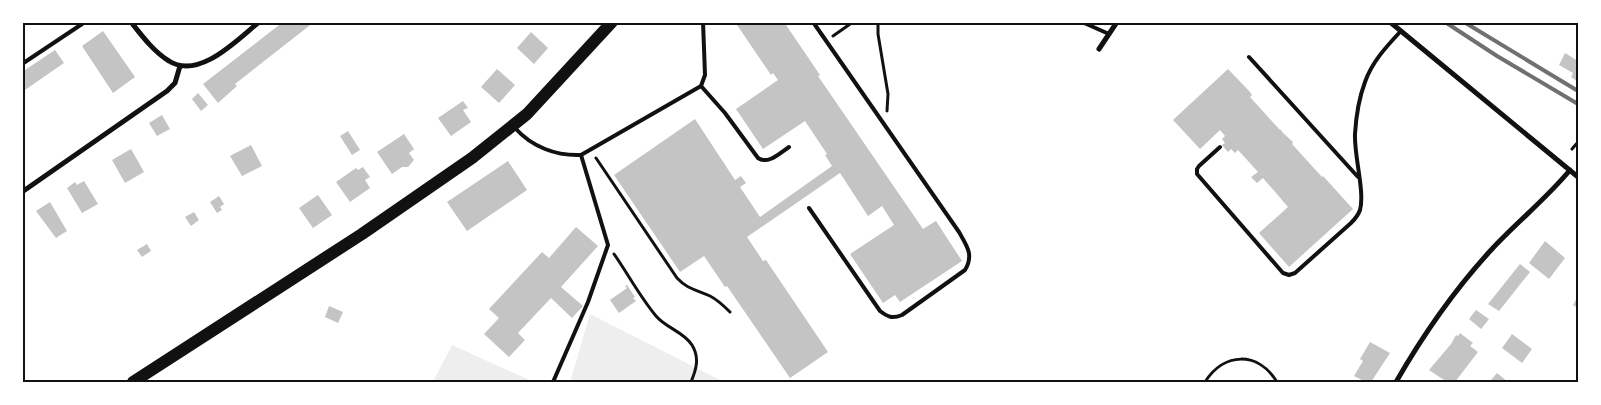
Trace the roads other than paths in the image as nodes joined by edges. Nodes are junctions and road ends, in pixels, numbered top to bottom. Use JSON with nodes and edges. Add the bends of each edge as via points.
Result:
{"nodes":[{"id":1,"x":85,"y":22,"type":"edge"},
{"id":2,"x":131,"y":22,"type":"edge"},
{"id":3,"x":260,"y":22,"type":"edge"},
{"id":4,"x":612,"y":22,"type":"edge"},
{"id":5,"x":703,"y":22,"type":"edge"},
{"id":6,"x":813,"y":22,"type":"edge"},
{"id":7,"x":1082,"y":22,"type":"edge"},
{"id":8,"x":1117,"y":22,"type":"edge"},
{"id":9,"x":1390,"y":22,"type":"edge"},
{"id":10,"x":1400,"y":32,"type":"junction"},
{"id":11,"x":1109,"y":34,"type":"junction"},
{"id":12,"x":1099,"y":49,"type":"dead end"},
{"id":13,"x":1249,"y":57,"type":"dead end"},
{"id":14,"x":22,"y":64,"type":"edge"},
{"id":15,"x":180,"y":66,"type":"junction"},
{"id":16,"x":701,"y":86,"type":"junction"},
{"id":17,"x":513,"y":126,"type":"junction"},
{"id":18,"x":1220,"y":147,"type":"dead end"},
{"id":19,"x":789,"y":148,"type":"dead end"},
{"id":20,"x":581,"y":155,"type":"junction"},
{"id":21,"x":1570,"y":170,"type":"junction"},
{"id":22,"x":1358,"y":177,"type":"junction"},
{"id":23,"x":1578,"y":177,"type":"edge"},
{"id":24,"x":22,"y":192,"type":"edge"},
{"id":25,"x":809,"y":208,"type":"dead end"},
{"id":26,"x":133,"y":382,"type":"edge"},
{"id":27,"x":553,"y":382,"type":"edge"},
{"id":28,"x":1396,"y":382,"type":"edge"}],
"edges":[{"from":1,"to":14,"type":"lane"},
{"from":2,"to":15,"type":"street","via":[[163,57]]},
{"from":3,"to":15,"type":"street","via":[[209,60],[193,66]]},
{"from":4,"to":17,"type":"main road","via":[[548,93]]},
{"from":5,"to":16,"type":"lane","via":[[705,75]]},
{"from":6,"to":25,"type":"lane","via":[[965,244],[969,263],[965,270],[902,315],[887,317]]},
{"from":7,"to":11,"type":"lane"},
{"from":8,"to":11,"type":"street"},
{"from":9,"to":10,"type":"street"},
{"from":10,"to":21,"type":"street"},
{"from":10,"to":22,"type":"lane","via":[[1379,56],[1365,81],[1355,135]]},
{"from":11,"to":12,"type":"street"},
{"from":13,"to":22,"type":"lane"},
{"from":15,"to":24,"type":"street","via":[[175,83],[167,91]]},
{"from":16,"to":19,"type":"lane","via":[[758,158],[768,161]]},
{"from":16,"to":20,"type":"lane"},
{"from":17,"to":20,"type":"lane","via":[[541,148],[570,156]]},
{"from":17,"to":26,"type":"main road","via":[[362,234]]},
{"from":18,"to":22,"type":"lane","via":[[1199,166],[1197,174],[1289,276],[1357,216],[1361,200]]},
{"from":20,"to":27,"type":"lane","via":[[608,245],[588,302]]},
{"from":21,"to":23,"type":"street"},
{"from":21,"to":28,"type":"street","via":[[1463,282]]}]}
